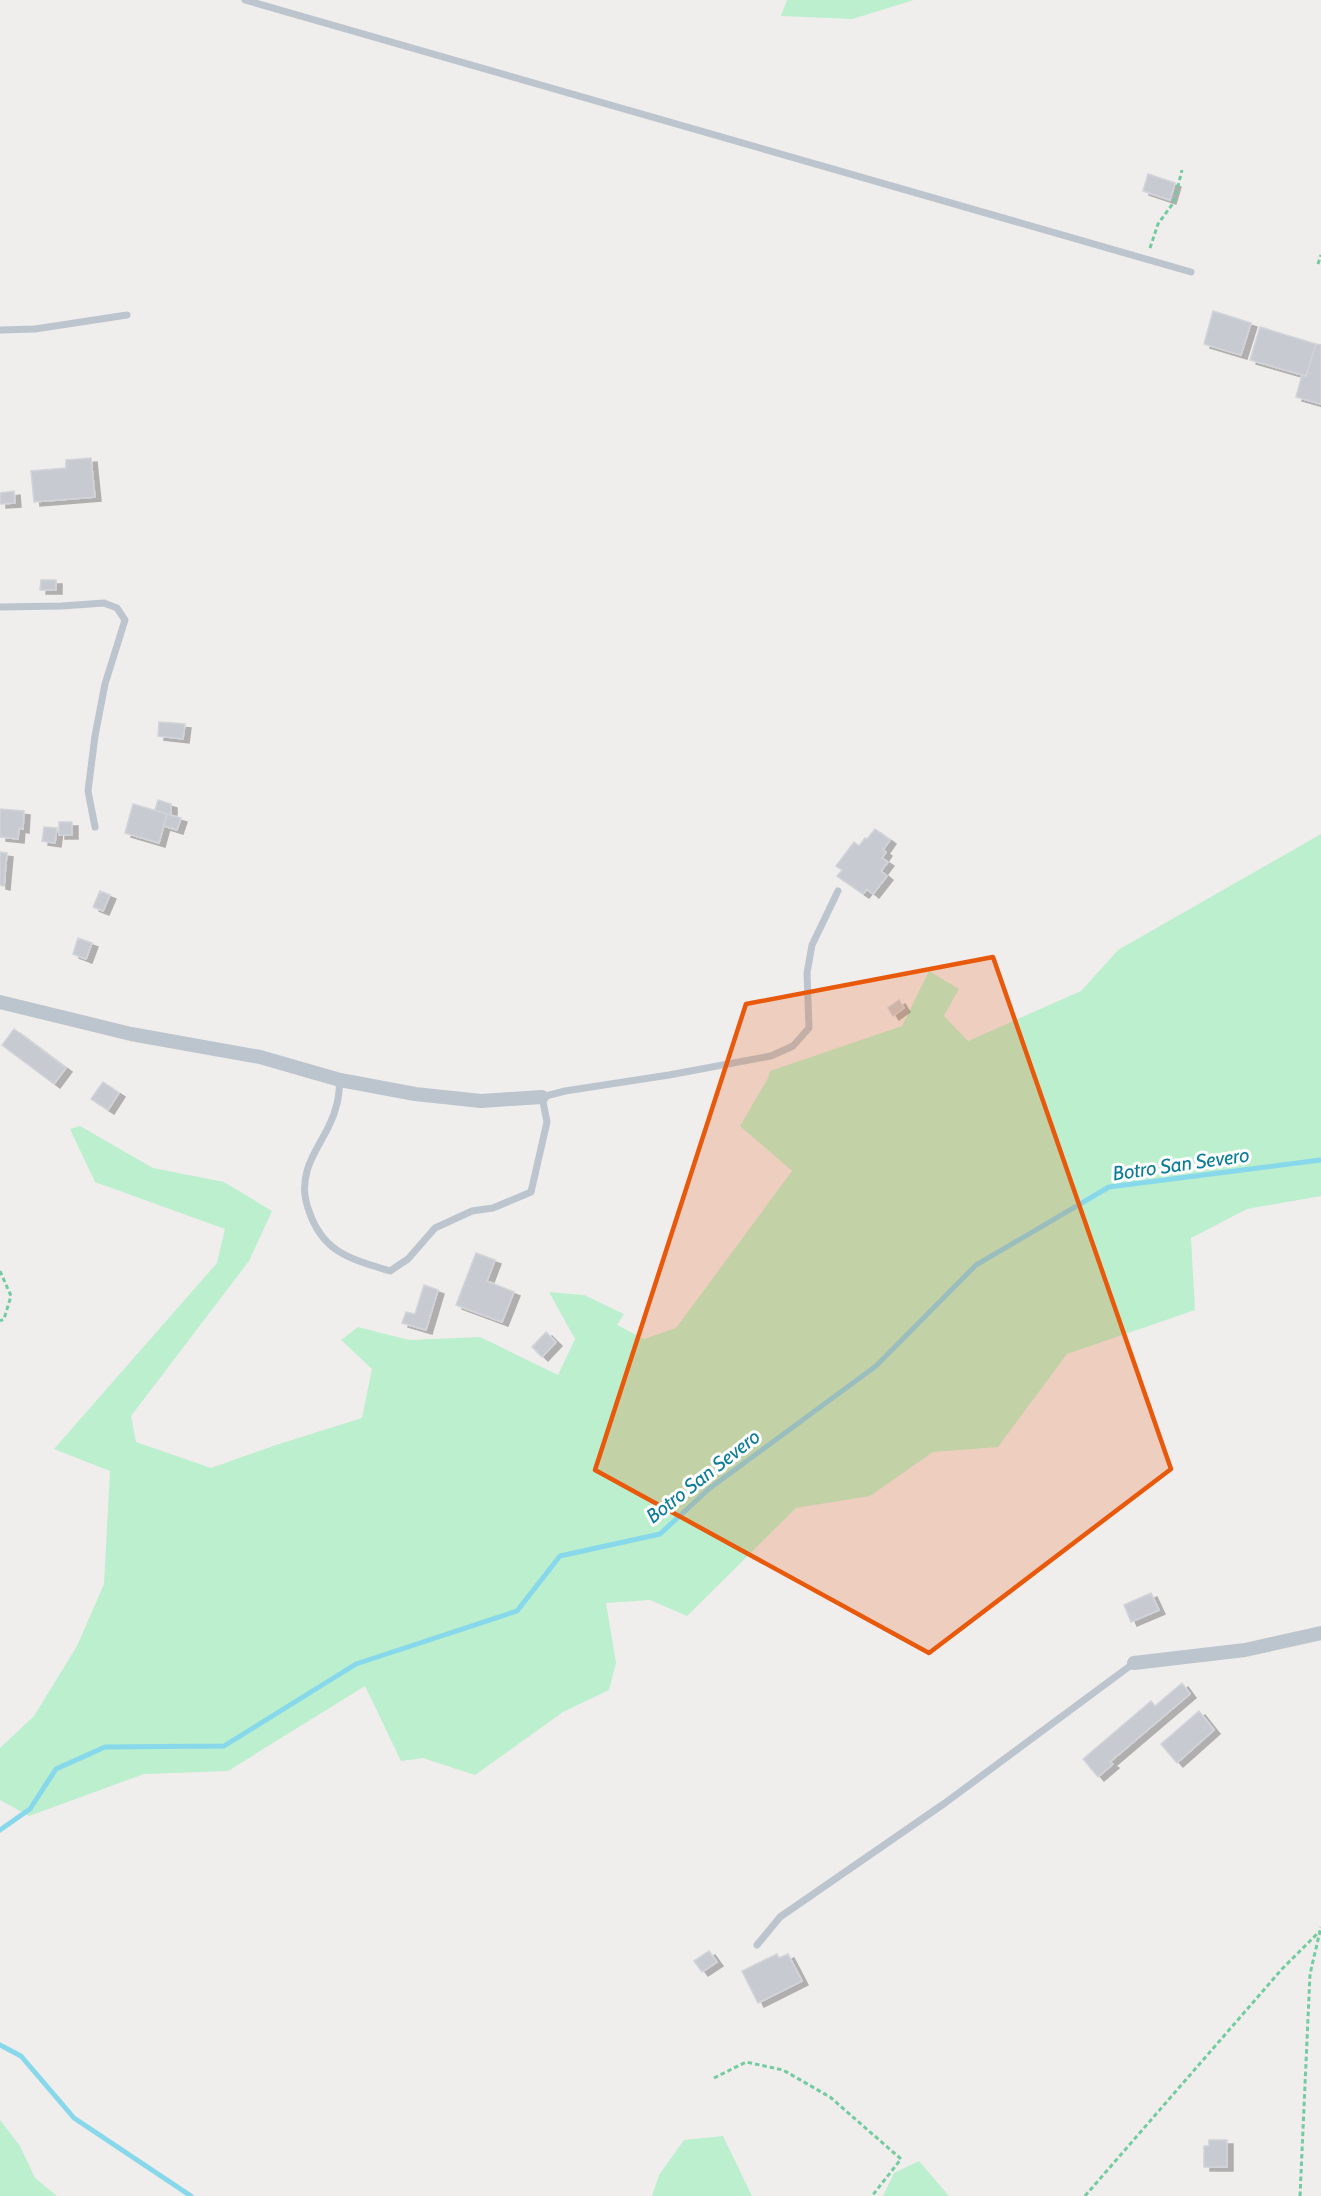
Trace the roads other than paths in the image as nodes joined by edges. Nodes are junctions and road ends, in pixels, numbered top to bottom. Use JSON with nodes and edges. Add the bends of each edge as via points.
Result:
{"nodes":[{"id":1,"x":245,"y":0,"type":"edge"},
{"id":2,"x":1191,"y":272,"type":"dead end"},
{"id":3,"x":127,"y":315,"type":"dead end"},
{"id":4,"x":0,"y":330,"type":"edge"},
{"id":5,"x":0,"y":606,"type":"edge"},
{"id":6,"x":95,"y":827,"type":"dead end"},
{"id":7,"x":838,"y":891,"type":"dead end"},
{"id":8,"x":0,"y":1002,"type":"edge"},
{"id":9,"x":340,"y":1080,"type":"junction"},
{"id":10,"x":542,"y":1097,"type":"junction"},
{"id":11,"x":1321,"y":1633,"type":"edge"},
{"id":12,"x":1134,"y":1663,"type":"joint"},
{"id":13,"x":757,"y":1945,"type":"dead end"}],
"edges":[{"from":1,"to":2,"type":"lane"},
{"from":3,"to":4,"type":"lane","via":[[36,329]]},
{"from":5,"to":6,"type":"lane","via":[[104,603],[117,608],[125,620],[105,684],[95,736],[88,791]]},
{"from":7,"to":10,"type":"lane","via":[[812,945],[807,973],[809,1028],[793,1046],[771,1056]]},
{"from":8,"to":9,"type":"street","via":[[131,1034],[260,1057]]},
{"from":9,"to":10,"type":"street","via":[[481,1101]]},
{"from":9,"to":10,"type":"lane","via":[[336,1109],[308,1169],[303,1194],[321,1237],[335,1250],[390,1271],[408,1259],[435,1228],[531,1192],[547,1122]]},
{"from":11,"to":12,"type":"street","via":[[1245,1650]]},
{"from":12,"to":13,"type":"lane","via":[[945,1803],[780,1917]]}]}
